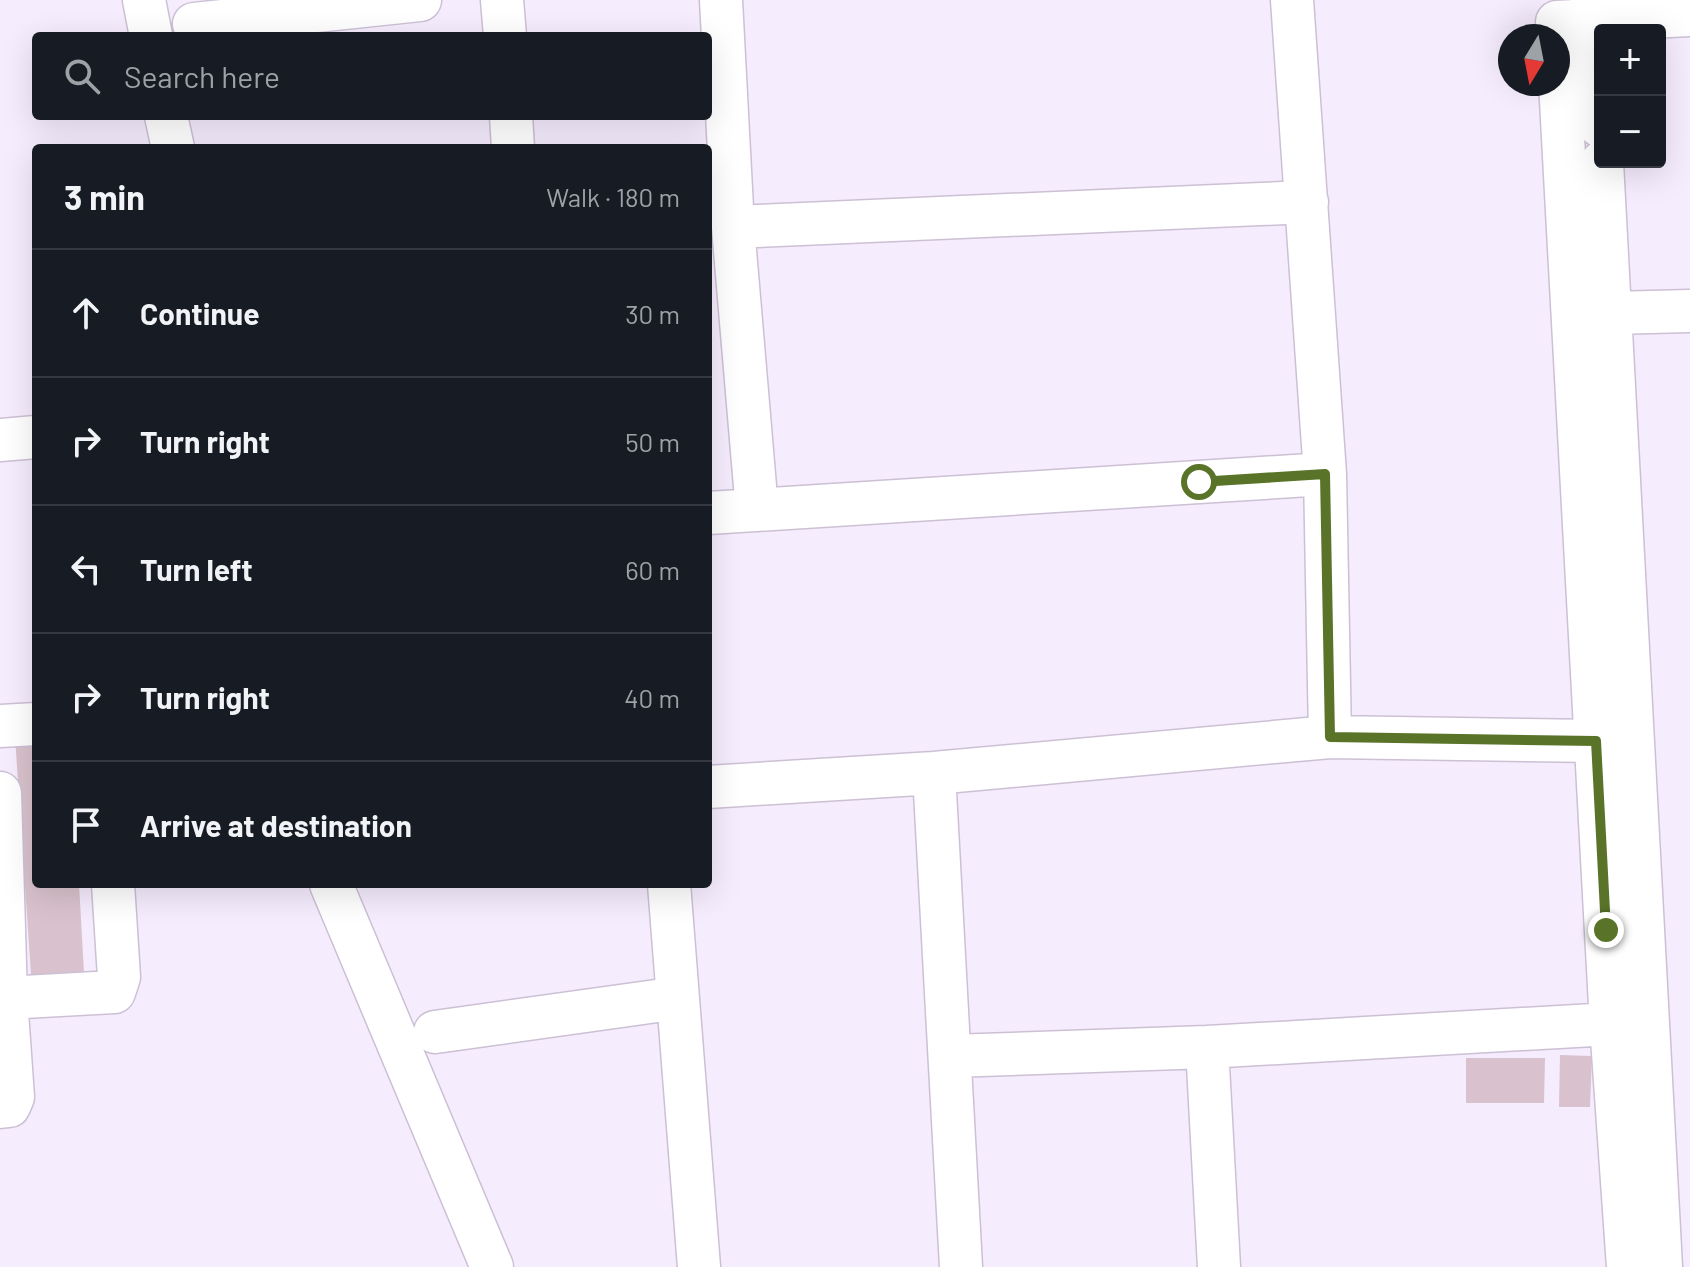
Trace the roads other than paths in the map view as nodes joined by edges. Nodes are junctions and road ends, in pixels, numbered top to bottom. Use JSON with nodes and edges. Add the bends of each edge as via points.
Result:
{"nodes":[{"id":1,"x":144,"y":0,"type":"edge"},
{"id":2,"x":420,"y":0,"type":"edge"},
{"id":3,"x":502,"y":0,"type":"edge"},
{"id":4,"x":721,"y":0,"type":"edge"},
{"id":5,"x":1292,"y":0,"type":"edge"},
{"id":6,"x":1690,"y":15,"type":"edge"},
{"id":7,"x":1569,"y":20,"type":"edge"},
{"id":8,"x":194,"y":24,"type":"dead end"},
{"id":9,"x":150,"y":32,"type":"edge"},
{"id":10,"x":505,"y":32,"type":"edge"},
{"id":11,"x":1594,"y":105,"type":"edge"},
{"id":12,"x":167,"y":120,"type":"edge"},
{"id":13,"x":511,"y":120,"type":"edge"},
{"id":14,"x":172,"y":144,"type":"edge"},
{"id":15,"x":513,"y":144,"type":"edge"},
{"id":16,"x":1602,"y":168,"type":"edge"},
{"id":17,"x":1307,"y":202,"type":"junction"},
{"id":18,"x":733,"y":227,"type":"junction"},
{"id":19,"x":1690,"y":311,"type":"edge"},
{"id":20,"x":1592,"y":316,"type":"junction"},
{"id":21,"x":32,"y":437,"type":"edge"},
{"id":22,"x":0,"y":440,"type":"edge"},
{"id":23,"x":1325,"y":474,"type":"junction"},
{"id":24,"x":757,"y":510,"type":"junction"},
{"id":25,"x":712,"y":513,"type":"edge"},
{"id":26,"x":32,"y":724,"type":"edge"},
{"id":27,"x":0,"y":726,"type":"edge"},
{"id":28,"x":1330,"y":737,"type":"junction"},
{"id":29,"x":1596,"y":741,"type":"junction"},
{"id":30,"x":934,"y":773,"type":"junction"},
{"id":31,"x":712,"y":787,"type":"edge"},
{"id":32,"x":0,"y":793,"type":"edge"},
{"id":33,"x":113,"y":888,"type":"edge"},
{"id":34,"x":333,"y":888,"type":"edge"},
{"id":35,"x":669,"y":888,"type":"edge"},
{"id":36,"x":3,"y":998,"type":"edge"},
{"id":37,"x":678,"y":998,"type":"junction"},
{"id":38,"x":1611,"y":1024,"type":"junction"},
{"id":39,"x":435,"y":1032,"type":"dead end"},
{"id":40,"x":1207,"y":1047,"type":"junction"},
{"id":41,"x":951,"y":1056,"type":"junction"},
{"id":42,"x":0,"y":1107,"type":"edge"},
{"id":43,"x":1658,"y":1204,"type":"edge"},
{"id":44,"x":492,"y":1267,"type":"edge"},
{"id":45,"x":699,"y":1267,"type":"edge"},
{"id":46,"x":961,"y":1267,"type":"edge"},
{"id":47,"x":1219,"y":1267,"type":"edge"},
{"id":48,"x":1628,"y":1267,"type":"edge"},
{"id":49,"x":1661,"y":1267,"type":"edge"}],
"edges":[{"from":1,"to":9,"type":"street"},
{"from":2,"to":8,"type":"street"},
{"from":3,"to":10,"type":"street"},
{"from":4,"to":18,"type":"street"},
{"from":5,"to":17,"type":"street"},
{"from":6,"to":7,"type":"street"},
{"from":7,"to":11,"type":"street"},
{"from":7,"to":20,"type":"street"},
{"from":12,"to":14,"type":"street"},
{"from":13,"to":15,"type":"street"},
{"from":16,"to":20,"type":"street"},
{"from":17,"to":18,"type":"street"},
{"from":17,"to":23,"type":"street"},
{"from":18,"to":24,"type":"street"},
{"from":19,"to":20,"type":"street"},
{"from":20,"to":29,"type":"street"},
{"from":20,"to":43,"type":"street"},
{"from":21,"to":22,"type":"street"},
{"from":23,"to":24,"type":"street"},
{"from":23,"to":28,"type":"street"},
{"from":24,"to":25,"type":"street"},
{"from":26,"to":27,"type":"street"},
{"from":28,"to":29,"type":"street"},
{"from":28,"to":30,"type":"street"},
{"from":29,"to":38,"type":"street"},
{"from":30,"to":31,"type":"street"},
{"from":30,"to":41,"type":"street"},
{"from":32,"to":36,"type":"street"},
{"from":33,"to":36,"type":"street","via":[[119,977],[114,992]]},
{"from":34,"to":44,"type":"street"},
{"from":35,"to":37,"type":"street"},
{"from":36,"to":42,"type":"street","via":[[13,1097],[9,1106]]},
{"from":37,"to":39,"type":"street"},
{"from":37,"to":45,"type":"street"},
{"from":38,"to":40,"type":"street"},
{"from":38,"to":43,"type":"street"},
{"from":40,"to":41,"type":"street"},
{"from":40,"to":47,"type":"street"},
{"from":41,"to":46,"type":"street"},
{"from":43,"to":48,"type":"street"},
{"from":43,"to":49,"type":"street"}]}
